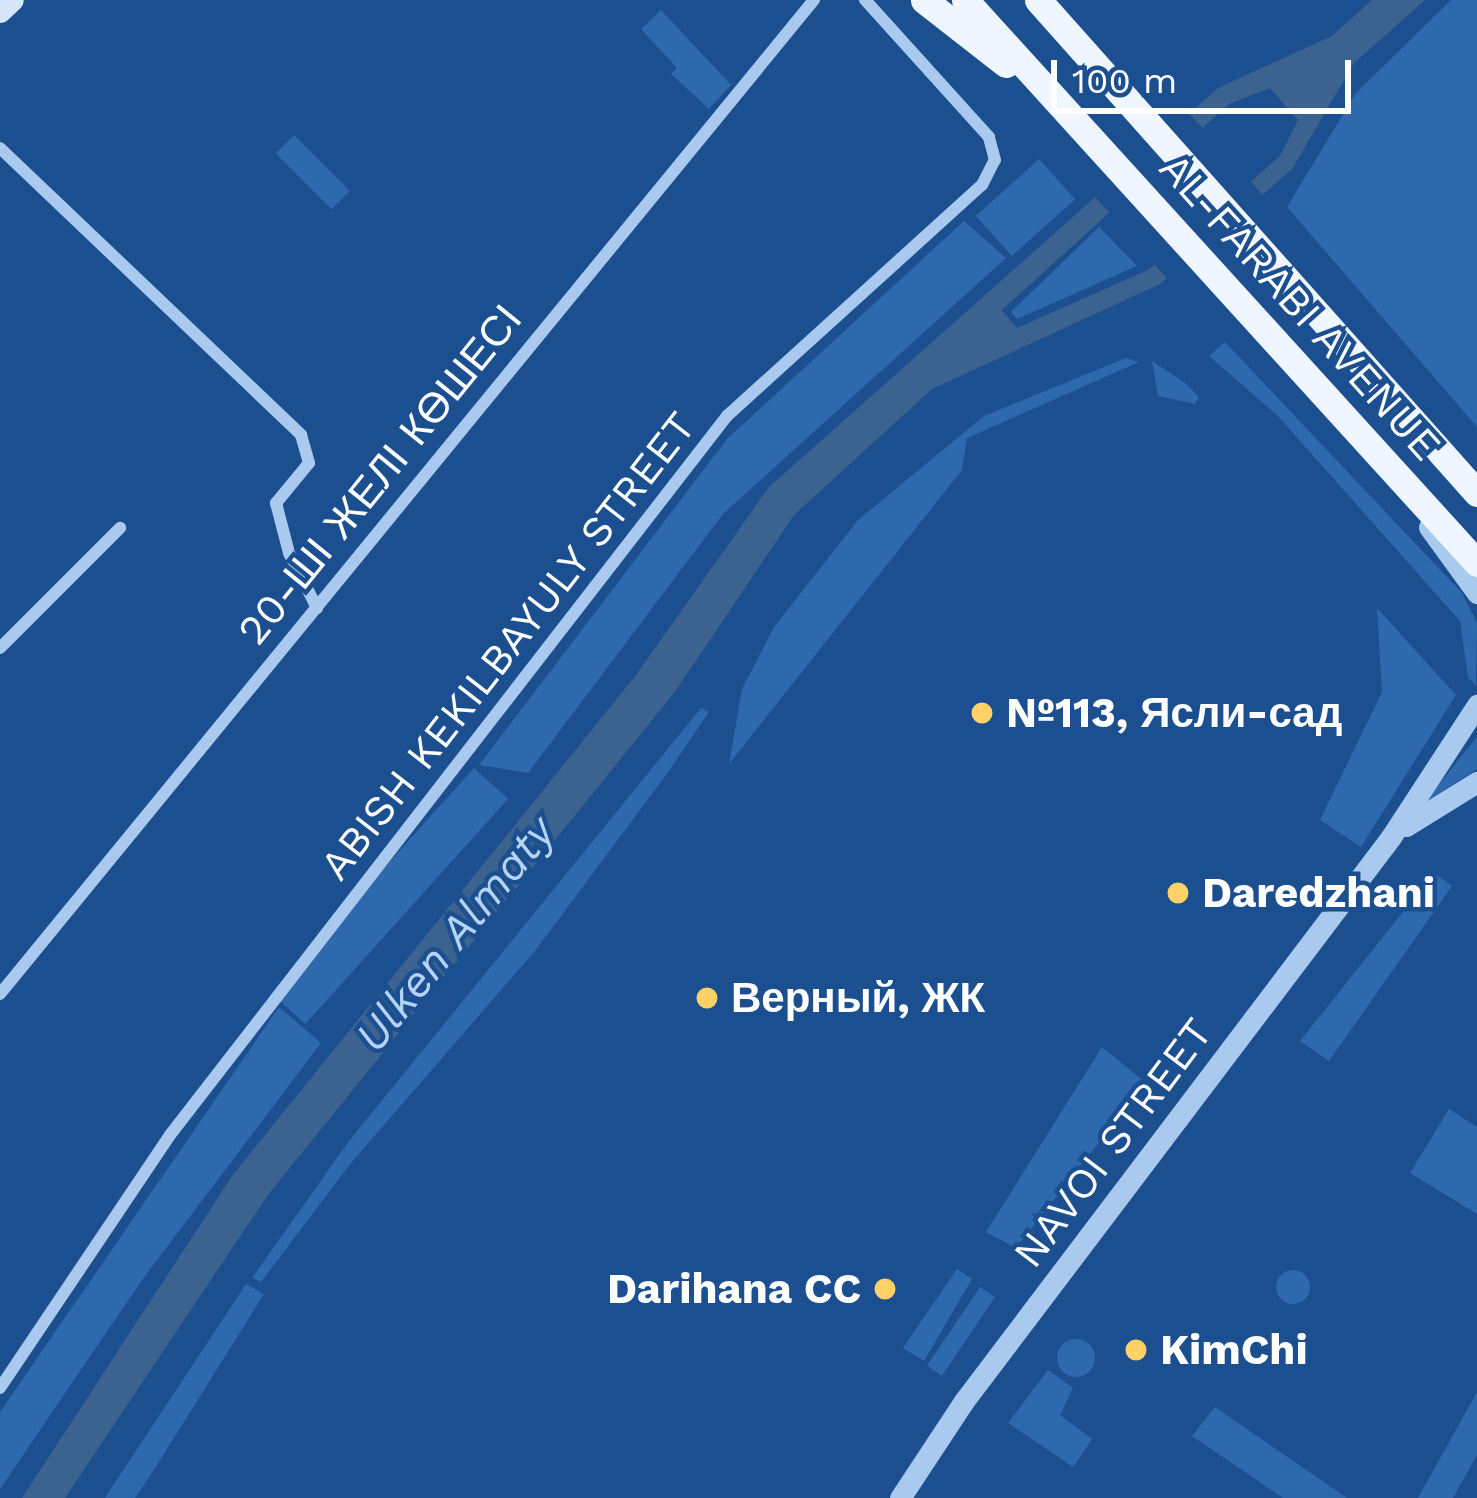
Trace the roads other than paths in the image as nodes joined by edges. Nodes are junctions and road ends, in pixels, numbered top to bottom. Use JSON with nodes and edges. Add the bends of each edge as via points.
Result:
{"nodes":[{"id":1,"x":12,"y":0,"type":"edge"},
{"id":2,"x":814,"y":0,"type":"edge"},
{"id":3,"x":865,"y":0,"type":"edge"},
{"id":4,"x":924,"y":0,"type":"edge"},
{"id":5,"x":965,"y":0,"type":"edge"},
{"id":6,"x":1043,"y":0,"type":"edge"},
{"id":7,"x":0,"y":11,"type":"edge"},
{"id":8,"x":1069,"y":114,"type":"junction"},
{"id":9,"x":0,"y":148,"type":"edge"},
{"id":10,"x":1399,"y":401,"type":"junction"},
{"id":11,"x":1358,"y":437,"type":"junction"},
{"id":12,"x":1477,"y":471,"type":"edge"},
{"id":13,"x":1477,"y":493,"type":"edge"},
{"id":14,"x":120,"y":528,"type":"dead end"},
{"id":15,"x":1477,"y":562,"type":"edge"},
{"id":16,"x":1477,"y":593,"type":"edge"},
{"id":17,"x":316,"y":608,"type":"junction"},
{"id":18,"x":0,"y":648,"type":"edge"},
{"id":19,"x":1477,"y":705,"type":"edge"},
{"id":20,"x":1477,"y":782,"type":"edge"},
{"id":21,"x":1391,"y":837,"type":"junction"},
{"id":22,"x":0,"y":994,"type":"edge"},
{"id":23,"x":0,"y":1388,"type":"edge"},
{"id":24,"x":900,"y":1498,"type":"edge"}],
"edges":[{"from":1,"to":7,"type":"main road"},
{"from":2,"to":17,"type":"street","name":"20-ШІ ЖЕЛІ КӨШЕСІ"},
{"from":3,"to":23,"type":"street","name":"ABISH KEKILBAYULY STREET","via":[[989,137],[995,160],[982,185],[727,416],[170,1135]]},
{"from":4,"to":8,"type":"main road"},
{"from":5,"to":8,"type":"main road","name":"AL-FARABI AVENUE"},
{"from":6,"to":10,"type":"main road","name":"AL-FARABI AVENUE"},
{"from":8,"to":11,"type":"main road","name":"AL-FARABI AVENUE"},
{"from":9,"to":17,"type":"street","via":[[301,435],[309,463],[276,503]]},
{"from":10,"to":12,"type":"main road"},
{"from":10,"to":13,"type":"main road","name":"AL-FARABI AVENUE"},
{"from":11,"to":15,"type":"main road","name":"AL-FARABI AVENUE"},
{"from":11,"to":16,"type":"street"},
{"from":14,"to":18,"type":"street"},
{"from":17,"to":22,"type":"street","name":"20-ШІ ЖЕЛІ КӨШЕСІ"},
{"from":19,"to":21,"type":"street","name":"NAVOI STREET"},
{"from":20,"to":21,"type":"street","name":"NAVOI STREET"},
{"from":21,"to":24,"type":"street","name":"NAVOI STREET"}]}
